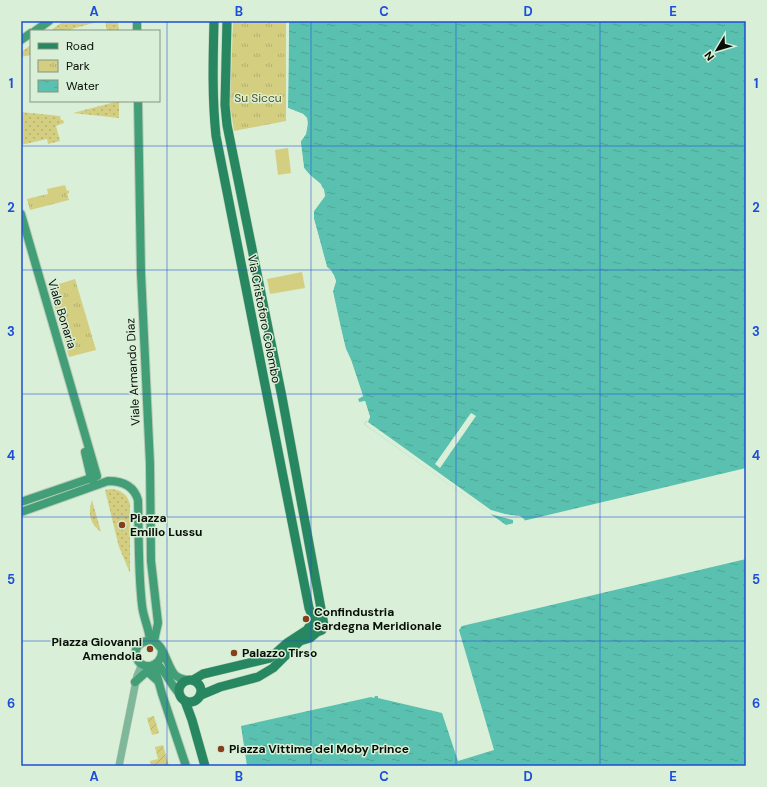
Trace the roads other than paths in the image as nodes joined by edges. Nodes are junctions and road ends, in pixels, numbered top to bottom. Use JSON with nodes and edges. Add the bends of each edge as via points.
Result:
{"nodes":[{"id":1,"x":49,"y":21,"type":"edge"},
{"id":2,"x":214,"y":21,"type":"edge"},
{"id":3,"x":227,"y":21,"type":"edge"},
{"id":4,"x":36,"y":30,"type":"edge"},
{"id":5,"x":30,"y":35,"type":"edge"},
{"id":6,"x":21,"y":40,"type":"edge"},
{"id":7,"x":138,"y":102,"type":"edge"},
{"id":8,"x":21,"y":214,"type":"edge"},
{"id":9,"x":95,"y":480,"type":"junction"},
{"id":10,"x":21,"y":502,"type":"edge"},
{"id":11,"x":21,"y":512,"type":"edge"},
{"id":12,"x":316,"y":622,"type":"junction"},
{"id":13,"x":152,"y":641,"type":"junction"},
{"id":14,"x":162,"y":651,"type":"junction"},
{"id":15,"x":142,"y":664,"type":"junction"},
{"id":16,"x":156,"y":664,"type":"junction"},
{"id":17,"x":189,"y":680,"type":"junction"},
{"id":18,"x":135,"y":682,"type":"junction"},
{"id":19,"x":159,"y":682,"type":"junction"},
{"id":20,"x":178,"y":692,"type":"junction"},
{"id":21,"x":198,"y":698,"type":"junction"},
{"id":22,"x":185,"y":701,"type":"junction"},
{"id":23,"x":192,"y":720,"type":"junction"},
{"id":24,"x":119,"y":766,"type":"edge"},
{"id":25,"x":186,"y":766,"type":"edge"},
{"id":26,"x":206,"y":766,"type":"edge"}],
"edges":[{"from":1,"to":4,"type":"main road"},
{"from":2,"to":12,"type":"main road","name":"Via Cristoforo Colombo","via":[[212,84],[216,136],[309,608]]},
{"from":3,"to":12,"type":"main road","name":"Via Cristoforo Colombo","via":[[227,125],[282,397]]},
{"from":5,"to":6,"type":"main road"},
{"from":7,"to":13,"type":"main road","name":"Viale Armando Diaz","via":[[151,561],[158,623]]},
{"from":8,"to":9,"type":"main road","name":"Viale Bonaria"},
{"from":9,"to":10,"type":"main road"},
{"from":9,"to":11,"type":"main road"},
{"from":9,"to":13,"type":"main road","via":[[116,481],[130,487],[136,494],[142,604],[145,623]]},
{"from":12,"to":17,"type":"main road","via":[[270,658],[202,674]]},
{"from":12,"to":21,"type":"main road","via":[[313,630],[317,632],[300,642],[273,668],[258,677],[220,687]]},
{"from":13,"to":14,"type":"main road","via":[[157,643]]},
{"from":13,"to":15,"type":"main road","via":[[142,642],[136,650],[137,658]]},
{"from":14,"to":16,"type":"main road"},
{"from":14,"to":17,"type":"main road","via":[[175,675],[180,679]]},
{"from":15,"to":16,"type":"main road"},
{"from":15,"to":18,"type":"street"},
{"from":16,"to":19,"type":"main road"},
{"from":16,"to":20,"type":"main road","via":[[163,669]]},
{"from":17,"to":20,"type":"main road","via":[[180,685]]},
{"from":17,"to":21,"type":"main road","via":[[199,684],[201,689]]},
{"from":18,"to":19,"type":"main road","via":[[145,673],[149,673]]},
{"from":18,"to":24,"type":"street"},
{"from":19,"to":25,"type":"main road"},
{"from":20,"to":22,"type":"main road"},
{"from":21,"to":22,"type":"main road","via":[[192,702]]},
{"from":21,"to":23,"type":"main road"},
{"from":22,"to":23,"type":"main road"},
{"from":23,"to":26,"type":"main road"}]}
